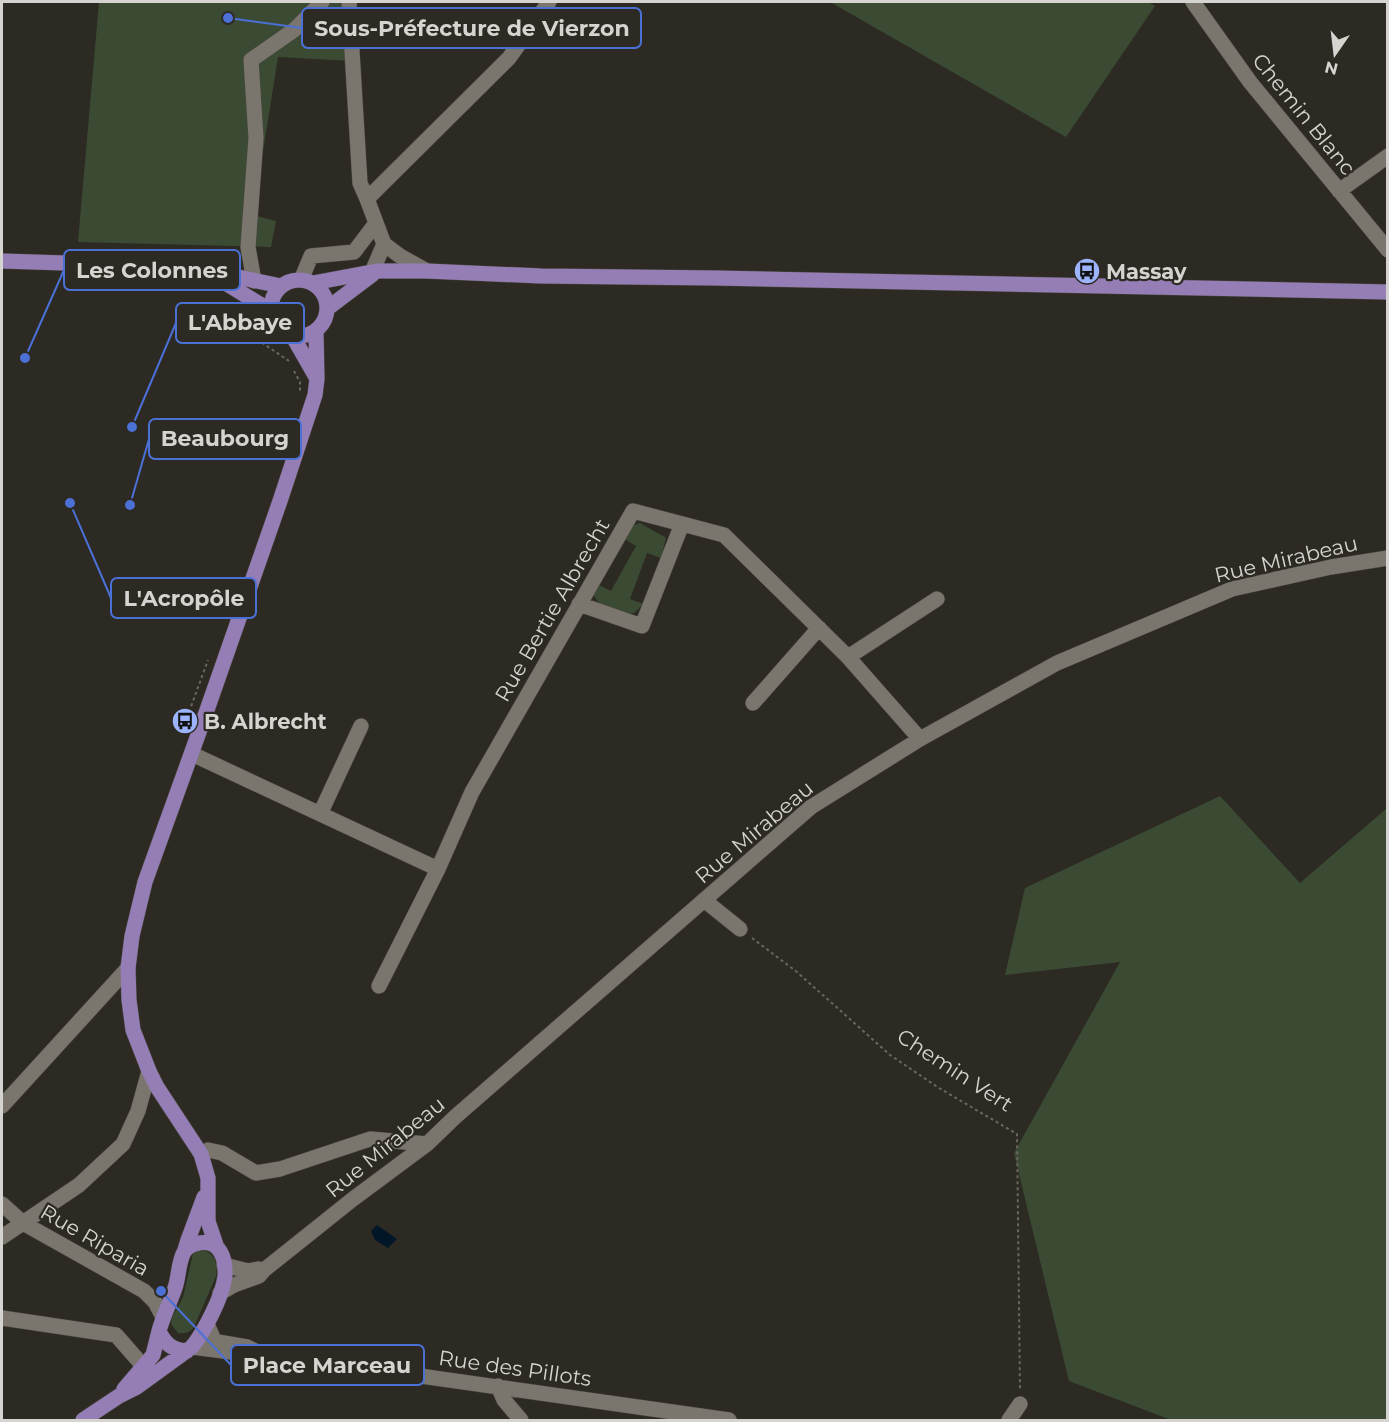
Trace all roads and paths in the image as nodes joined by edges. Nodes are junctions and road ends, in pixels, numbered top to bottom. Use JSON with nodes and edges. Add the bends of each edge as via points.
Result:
{"nodes":[{"id":1,"x":322,"y":2,"type":"edge"},
{"id":2,"x":350,"y":2,"type":"edge"},
{"id":3,"x":549,"y":2,"type":"edge"},
{"id":4,"x":1192,"y":2,"type":"edge"},
{"id":5,"x":1388,"y":156,"type":"edge"},
{"id":6,"x":1339,"y":191,"type":"junction"},
{"id":7,"x":368,"y":199,"type":"junction"},
{"id":8,"x":376,"y":223,"type":"junction"},
{"id":9,"x":384,"y":244,"type":"junction"},
{"id":10,"x":1388,"y":250,"type":"edge"},
{"id":11,"x":2,"y":261,"type":"edge"},
{"id":12,"x":207,"y":271,"type":"junction"},
{"id":13,"x":427,"y":271,"type":"junction"},
{"id":14,"x":374,"y":272,"type":"junction"},
{"id":15,"x":254,"y":281,"type":"junction"},
{"id":16,"x":307,"y":281,"type":"junction"},
{"id":17,"x":281,"y":286,"type":"junction"},
{"id":18,"x":1388,"y":292,"type":"edge"},
{"id":19,"x":228,"y":300,"type":"dead end"},
{"id":20,"x":328,"y":308,"type":"junction"},
{"id":21,"x":271,"y":311,"type":"junction"},
{"id":22,"x":316,"y":331,"type":"junction"},
{"id":23,"x":292,"y":335,"type":"junction"},
{"id":24,"x":317,"y":379,"type":"junction"},
{"id":25,"x":300,"y":395,"type":"dead end"},
{"id":26,"x":681,"y":524,"type":"junction"},
{"id":27,"x":1388,"y":558,"type":"edge"},
{"id":28,"x":937,"y":599,"type":"dead end"},
{"id":29,"x":579,"y":604,"type":"junction"},
{"id":30,"x":819,"y":627,"type":"junction"},
{"id":31,"x":210,"y":652,"type":"dead end"},
{"id":32,"x":848,"y":657,"type":"junction"},
{"id":33,"x":753,"y":703,"type":"dead end"},
{"id":34,"x":361,"y":726,"type":"dead end"},
{"id":35,"x":183,"y":730,"type":"dead end"},
{"id":36,"x":920,"y":740,"type":"junction"},
{"id":37,"x":192,"y":754,"type":"junction"},
{"id":38,"x":320,"y":814,"type":"junction"},
{"id":39,"x":438,"y":869,"type":"junction"},
{"id":40,"x":704,"y":900,"type":"junction"},
{"id":41,"x":740,"y":929,"type":"joint"},
{"id":42,"x":128,"y":968,"type":"junction"},
{"id":43,"x":379,"y":986,"type":"dead end"},
{"id":44,"x":149,"y":1071,"type":"junction"},
{"id":45,"x":2,"y":1106,"type":"edge"},
{"id":46,"x":427,"y":1144,"type":"junction"},
{"id":47,"x":201,"y":1154,"type":"junction"},
{"id":48,"x":208,"y":1190,"type":"junction"},
{"id":49,"x":2,"y":1204,"type":"edge"},
{"id":50,"x":23,"y":1223,"type":"junction"},
{"id":51,"x":2,"y":1237,"type":"edge"},
{"id":52,"x":216,"y":1245,"type":"junction"},
{"id":53,"x":185,"y":1250,"type":"junction"},
{"id":54,"x":224,"y":1266,"type":"junction"},
{"id":55,"x":264,"y":1270,"type":"junction"},
{"id":56,"x":220,"y":1293,"type":"junction"},
{"id":57,"x":2,"y":1318,"type":"edge"},
{"id":58,"x":161,"y":1324,"type":"junction"},
{"id":59,"x":207,"y":1324,"type":"junction"},
{"id":60,"x":190,"y":1349,"type":"junction"},
{"id":61,"x":259,"y":1353,"type":"junction"},
{"id":62,"x":149,"y":1371,"type":"junction"},
{"id":63,"x":498,"y":1386,"type":"junction"},
{"id":64,"x":1020,"y":1404,"type":"joint"},
{"id":65,"x":83,"y":1420,"type":"edge"},
{"id":66,"x":520,"y":1420,"type":"edge"},
{"id":67,"x":729,"y":1420,"type":"edge"},
{"id":68,"x":1010,"y":1420,"type":"edge"}],
"edges":[{"from":1,"to":15,"type":"street","via":[[294,30],[251,60],[256,138],[248,247]]},
{"from":2,"to":7,"type":"street","via":[[360,183]]},
{"from":3,"to":7,"type":"street","via":[[508,58]]},
{"from":4,"to":6,"type":"street","name":"Chemin Blanc","via":[[1250,82]]},
{"from":5,"to":6,"type":"street"},
{"from":6,"to":10,"type":"street","name":"Chemin Blanc"},
{"from":7,"to":8,"type":"street"},
{"from":8,"to":9,"type":"street"},
{"from":8,"to":16,"type":"street","via":[[354,252],[311,256]]},
{"from":9,"to":13,"type":"street"},
{"from":9,"to":14,"type":"street"},
{"from":11,"to":12,"type":"main road","via":[[190,267]]},
{"from":12,"to":15,"type":"main road"},
{"from":12,"to":21,"type":"main road"},
{"from":13,"to":14,"type":"main road"},
{"from":13,"to":18,"type":"main road"},
{"from":14,"to":16,"type":"main road"},
{"from":14,"to":20,"type":"main road"},
{"from":15,"to":17,"type":"main road"},
{"from":16,"to":17,"type":"main road"},
{"from":16,"to":20,"type":"main road","via":[[324,294]]},
{"from":17,"to":21,"type":"main road","via":[[271,302]]},
{"from":19,"to":25,"type":"path","via":[[261,342],[289,360],[300,382]]},
{"from":20,"to":22,"type":"main road","via":[[327,317]]},
{"from":21,"to":23,"type":"main road","via":[[279,327]]},
{"from":22,"to":23,"type":"main road"},
{"from":22,"to":24,"type":"main road"},
{"from":23,"to":24,"type":"main road"},
{"from":24,"to":37,"type":"main road","via":[[280,501]]},
{"from":26,"to":29,"type":"street","name":"Rue Bertie Albrecht","via":[[633,511]]},
{"from":26,"to":29,"type":"street","via":[[642,626]]},
{"from":26,"to":30,"type":"street","name":"Rue Bertie Albrecht","via":[[724,535]]},
{"from":27,"to":36,"type":"street","name":"Rue Mirabeau","via":[[1232,589],[1057,663]]},
{"from":28,"to":32,"type":"street"},
{"from":29,"to":39,"type":"street","name":"Rue Bertie Albrecht","via":[[472,792]]},
{"from":30,"to":32,"type":"street","name":"Rue Bertie Albrecht"},
{"from":30,"to":33,"type":"street"},
{"from":31,"to":35,"type":"path"},
{"from":32,"to":36,"type":"street","name":"Rue Bertie Albrecht"},
{"from":34,"to":38,"type":"street"},
{"from":36,"to":40,"type":"street","name":"Rue Mirabeau","via":[[811,807]]},
{"from":37,"to":38,"type":"street"},
{"from":37,"to":42,"type":"main road","via":[[145,882]]},
{"from":38,"to":39,"type":"street"},
{"from":39,"to":43,"type":"street","name":"Rue Bertie Albrecht"},
{"from":40,"to":41,"type":"street"},
{"from":40,"to":46,"type":"street","name":"Rue Mirabeau"},
{"from":41,"to":64,"type":"path","name":"Chemin Vert","via":[[797,972],[890,1055],[1017,1134]]},
{"from":42,"to":44,"type":"main road","via":[[133,1030]]},
{"from":42,"to":45,"type":"street"},
{"from":44,"to":47,"type":"main road"},
{"from":44,"to":50,"type":"street","via":[[138,1111],[123,1144],[79,1185]]},
{"from":46,"to":47,"type":"street","via":[[370,1139],[280,1169],[256,1173],[222,1153],[208,1150]]},
{"from":46,"to":55,"type":"street","name":"Rue Mirabeau"},
{"from":47,"to":48,"type":"main road"},
{"from":48,"to":52,"type":"main road","via":[[208,1221]]},
{"from":48,"to":53,"type":"main road"},
{"from":49,"to":50,"type":"street","name":"Rue Riparia"},
{"from":50,"to":51,"type":"street"},
{"from":50,"to":58,"type":"street","name":"Rue Riparia","via":[[144,1292],[155,1302]]},
{"from":52,"to":53,"type":"main road","via":[[196,1243]]},
{"from":52,"to":54,"type":"main road"},
{"from":53,"to":58,"type":"main road"},
{"from":54,"to":55,"type":"street"},
{"from":54,"to":56,"type":"main road"},
{"from":55,"to":56,"type":"street","name":"Rue Mirabeau","via":[[259,1276]]},
{"from":56,"to":59,"type":"main road"},
{"from":57,"to":62,"type":"street","via":[[116,1335]]},
{"from":58,"to":60,"type":"main road","via":[[164,1341],[179,1350]]},
{"from":58,"to":62,"type":"main road"},
{"from":59,"to":60,"type":"main road"},
{"from":59,"to":61,"type":"street","name":"Rue des Pillots","via":[[214,1340]]},
{"from":60,"to":61,"type":"street","name":"Rue des Pillots"},
{"from":60,"to":62,"type":"main road","via":[[166,1366]]},
{"from":61,"to":63,"type":"street","name":"Rue des Pillots"},
{"from":62,"to":65,"type":"main road"},
{"from":63,"to":66,"type":"street"},
{"from":63,"to":67,"type":"street","name":"Rue des Pillots"},
{"from":64,"to":68,"type":"street"}]}
